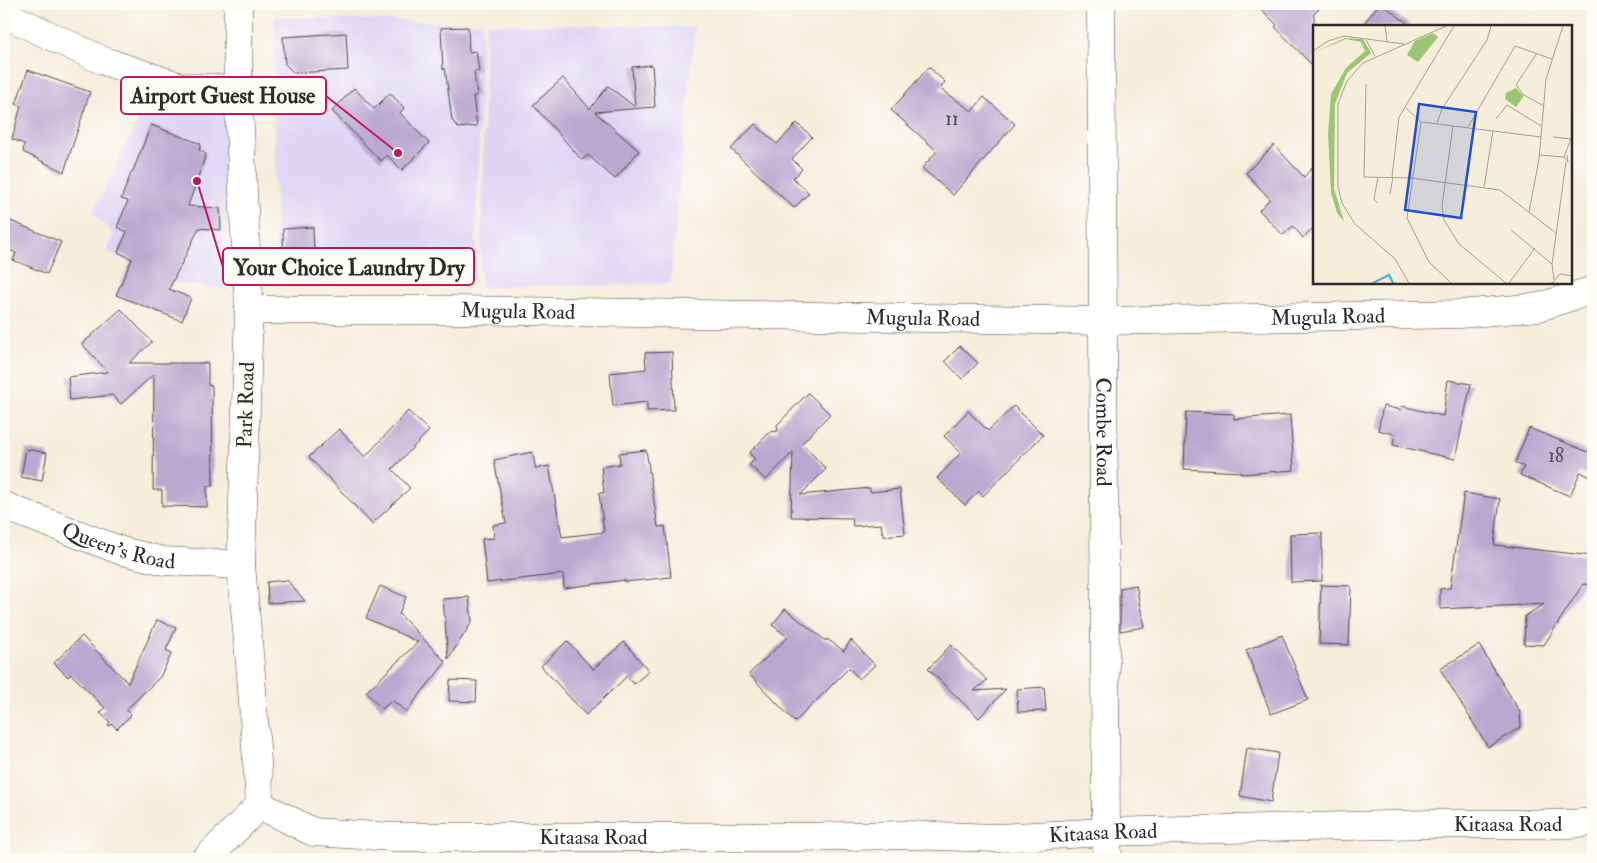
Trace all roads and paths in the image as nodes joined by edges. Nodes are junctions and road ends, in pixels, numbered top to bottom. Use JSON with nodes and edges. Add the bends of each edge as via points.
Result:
{"nodes":[{"id":1,"x":238,"y":4,"type":"edge"},
{"id":2,"x":1101,"y":4,"type":"edge"},
{"id":3,"x":4,"y":14,"type":"edge"},
{"id":4,"x":238,"y":88,"type":"junction"},
{"id":5,"x":1593,"y":290,"type":"edge"},
{"id":6,"x":249,"y":310,"type":"junction"},
{"id":7,"x":1104,"y":321,"type":"junction"},
{"id":8,"x":4,"y":506,"type":"edge"},
{"id":9,"x":241,"y":565,"type":"junction"},
{"id":10,"x":260,"y":805,"type":"junction"},
{"id":11,"x":1593,"y":822,"type":"edge"},
{"id":12,"x":1106,"y":832,"type":"junction"},
{"id":13,"x":206,"y":859,"type":"edge"},
{"id":14,"x":1108,"y":859,"type":"edge"}],
"edges":[{"from":1,"to":4,"type":"street","name":"Park Road"},
{"from":2,"to":7,"type":"street","name":"Combe Road"},
{"from":3,"to":4,"type":"street","via":[[104,61],[181,87]]},
{"from":4,"to":6,"type":"street","name":"Park Road"},
{"from":5,"to":7,"type":"street","name":"Mugula Road","via":[[1539,307],[1460,314]]},
{"from":6,"to":7,"type":"street","name":"Mugula Road","via":[[455,310]]},
{"from":6,"to":9,"type":"street","name":"Park Road"},
{"from":7,"to":12,"type":"street","name":"Combe Road"},
{"from":8,"to":9,"type":"street","name":"Queen's Road","via":[[122,551],[164,561]]},
{"from":9,"to":10,"type":"street","name":"Park Road"},
{"from":10,"to":12,"type":"street","name":"Kitaasa Road","via":[[314,832],[393,837],[906,835],[998,838]]},
{"from":10,"to":13,"type":"street"},
{"from":11,"to":12,"type":"street","name":"Kitaasa Road"},
{"from":12,"to":14,"type":"street","name":"Combe Road"}]}
